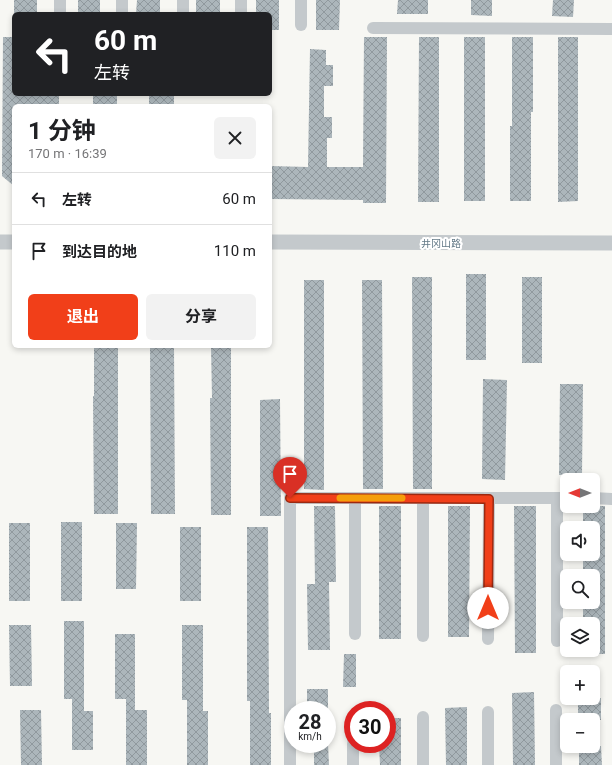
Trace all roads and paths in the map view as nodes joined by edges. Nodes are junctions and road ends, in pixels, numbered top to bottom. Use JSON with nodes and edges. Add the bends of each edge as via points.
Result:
{"nodes":[{"id":1,"x":60,"y":0,"type":"edge"},
{"id":2,"x":122,"y":0,"type":"edge"},
{"id":3,"x":183,"y":0,"type":"edge"},
{"id":4,"x":241,"y":0,"type":"edge"},
{"id":5,"x":301,"y":0,"type":"edge"},
{"id":6,"x":60,"y":12,"type":"edge"},
{"id":7,"x":122,"y":12,"type":"edge"},
{"id":8,"x":183,"y":12,"type":"edge"},
{"id":9,"x":241,"y":12,"type":"edge"},
{"id":10,"x":301,"y":25,"type":"dead end"},
{"id":11,"x":373,"y":28,"type":"dead end"},
{"id":12,"x":612,"y":29,"type":"edge"},
{"id":13,"x":0,"y":242,"type":"edge"},
{"id":14,"x":12,"y":242,"type":"edge"},
{"id":15,"x":272,"y":242,"type":"edge"},
{"id":16,"x":612,"y":243,"type":"edge"},
{"id":17,"x":423,"y":498,"type":"junction"},
{"id":18,"x":560,"y":498,"type":"edge"},
{"id":19,"x":600,"y":498,"type":"edge"},
{"id":20,"x":355,"y":499,"type":"junction"},
{"id":21,"x":489,"y":499,"type":"junction"},
{"id":22,"x":612,"y":499,"type":"edge"},
{"id":23,"x":561,"y":513,"type":"edge"},
{"id":24,"x":355,"y":634,"type":"dead end"},
{"id":25,"x":423,"y":636,"type":"dead end"},
{"id":26,"x":488,"y":639,"type":"dead end"},
{"id":27,"x":557,"y":641,"type":"dead end"},
{"id":28,"x":556,"y":710,"type":"dead end"},
{"id":29,"x":488,"y":712,"type":"dead end"},
{"id":30,"x":423,"y":717,"type":"dead end"},
{"id":31,"x":353,"y":753,"type":"edge"},
{"id":32,"x":290,"y":765,"type":"edge"},
{"id":33,"x":353,"y":765,"type":"edge"},
{"id":34,"x":423,"y":765,"type":"edge"},
{"id":35,"x":488,"y":765,"type":"edge"},
{"id":36,"x":556,"y":765,"type":"edge"}],
"edges":[{"from":1,"to":6,"type":"street"},
{"from":2,"to":7,"type":"street"},
{"from":3,"to":8,"type":"street"},
{"from":4,"to":9,"type":"street"},
{"from":5,"to":10,"type":"street"},
{"from":11,"to":12,"type":"street"},
{"from":13,"to":14,"type":"street"},
{"from":15,"to":16,"type":"street","name":"井冈山路"},
{"from":17,"to":20,"type":"street"},
{"from":17,"to":21,"type":"street"},
{"from":17,"to":25,"type":"street"},
{"from":18,"to":21,"type":"street"},
{"from":19,"to":22,"type":"street"},
{"from":20,"to":24,"type":"street"},
{"from":20,"to":32,"type":"street","via":[[290,498]]},
{"from":21,"to":26,"type":"street"},
{"from":23,"to":27,"type":"street"},
{"from":28,"to":36,"type":"street"},
{"from":29,"to":35,"type":"street"},
{"from":30,"to":34,"type":"street"},
{"from":31,"to":33,"type":"street"}]}
